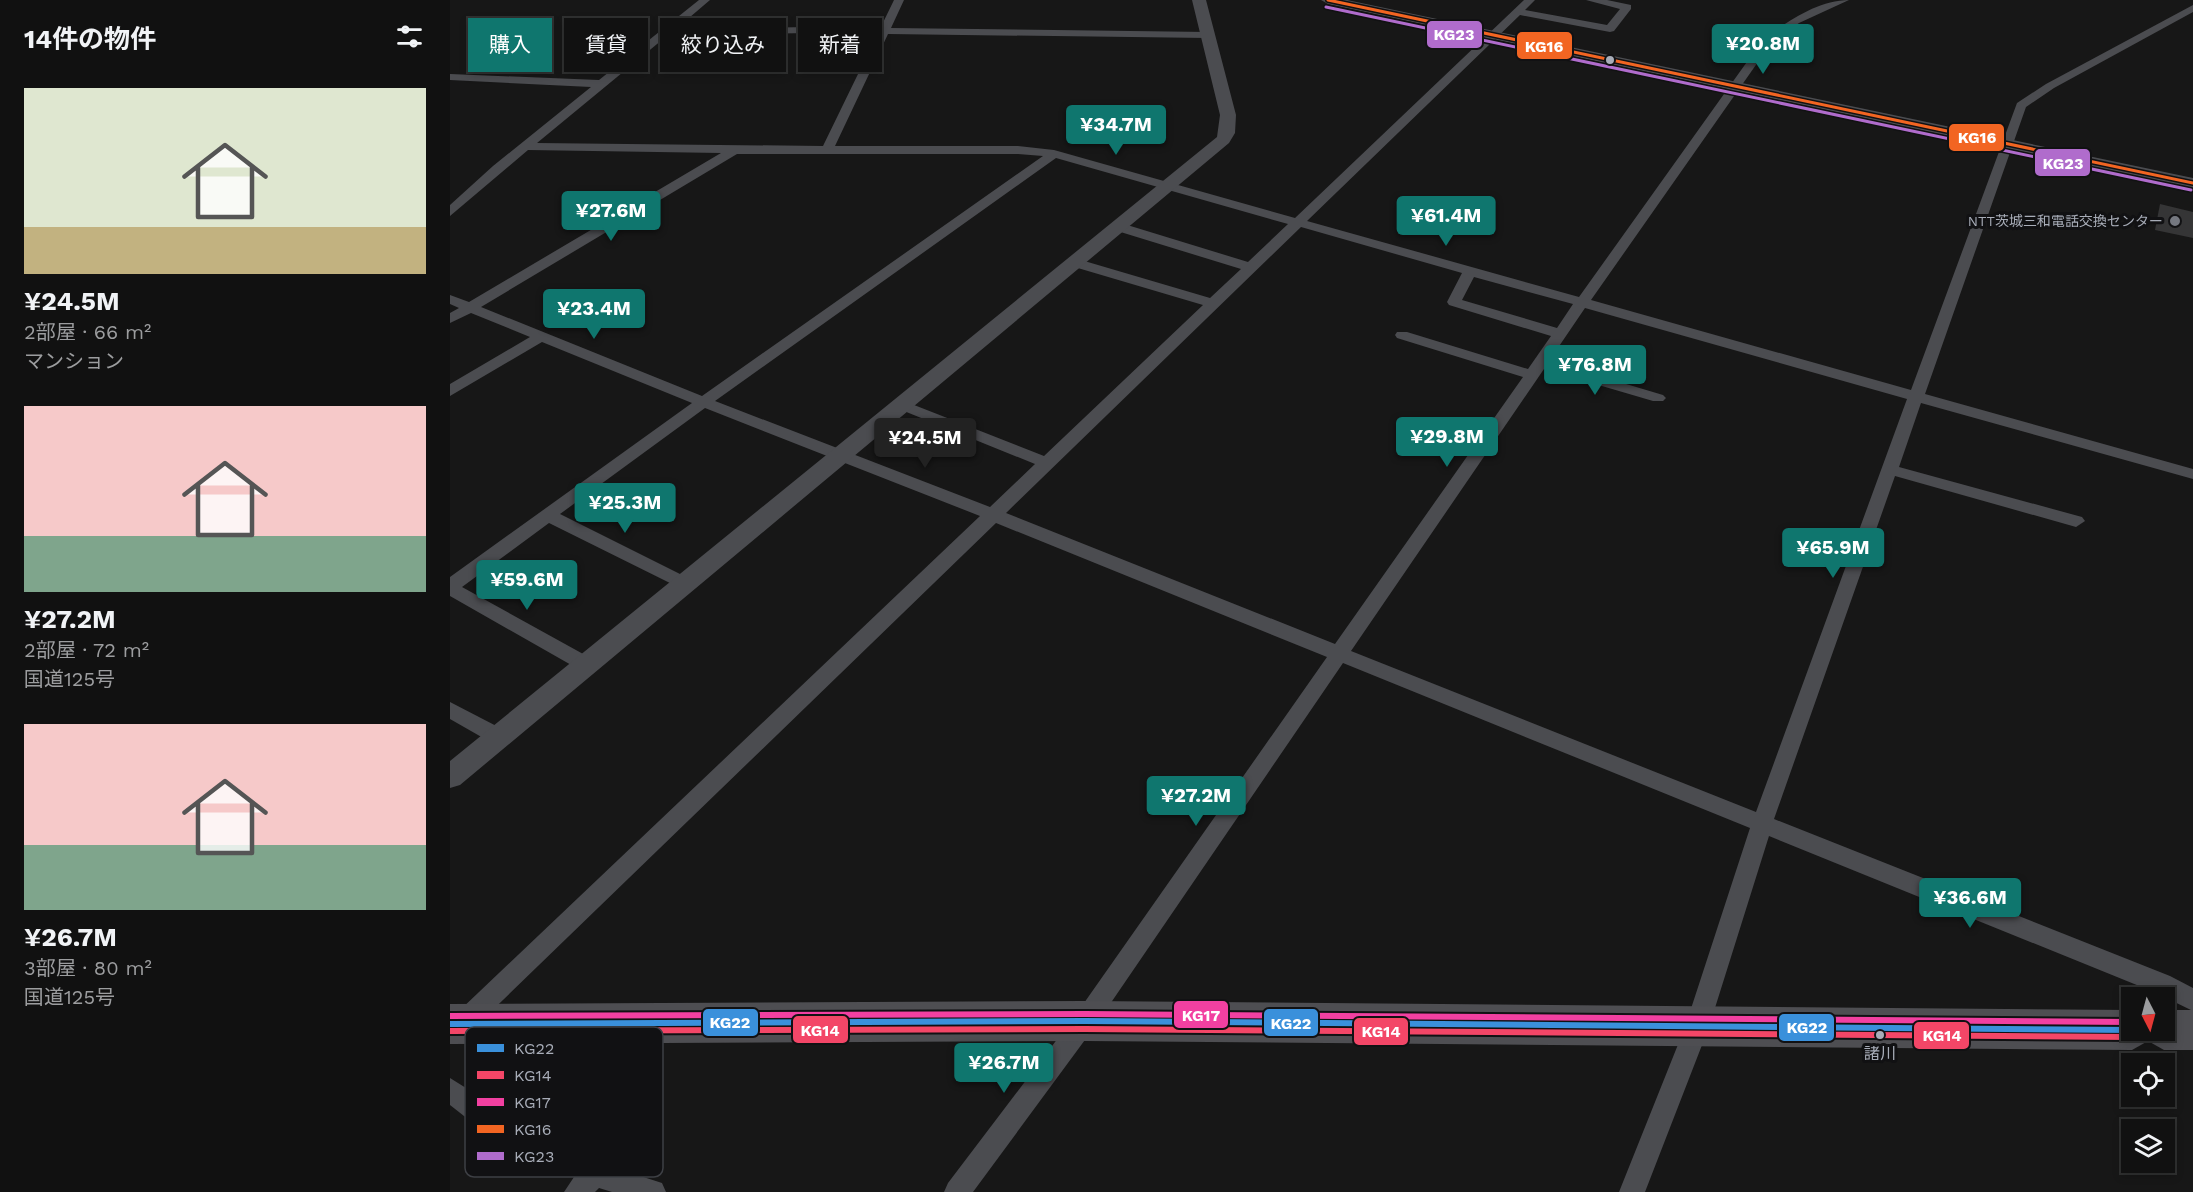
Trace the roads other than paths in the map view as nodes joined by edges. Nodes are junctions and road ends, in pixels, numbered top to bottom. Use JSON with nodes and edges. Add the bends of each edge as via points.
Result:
{"nodes":[{"id":1,"x":705,"y":0,"type":"edge"},
{"id":2,"x":899,"y":0,"type":"edge"},
{"id":3,"x":1199,"y":0,"type":"edge"},
{"id":4,"x":1328,"y":0,"type":"edge"},
{"id":5,"x":1530,"y":0,"type":"edge"},
{"id":6,"x":1591,"y":0,"type":"edge"},
{"id":7,"x":1844,"y":0,"type":"edge"},
{"id":8,"x":2193,"y":8,"type":"edge"},
{"id":9,"x":1519,"y":12,"type":"junction"},
{"id":10,"x":684,"y":18,"type":"edge"},
{"id":11,"x":882,"y":31,"type":"joint"},
{"id":12,"x":1494,"y":34,"type":"junction"},
{"id":13,"x":1208,"y":35,"type":"junction"},
{"id":14,"x":660,"y":38,"type":"edge"},
{"id":15,"x":863,"y":72,"type":"edge"},
{"id":16,"x":450,"y":77,"type":"edge"},
{"id":17,"x":604,"y":84,"type":"junction"},
{"id":18,"x":1734,"y":86,"type":"junction"},
{"id":19,"x":2007,"y":144,"type":"junction"},
{"id":20,"x":528,"y":146,"type":"junction"},
{"id":21,"x":735,"y":150,"type":"junction"},
{"id":22,"x":827,"y":150,"type":"junction"},
{"id":23,"x":1054,"y":154,"type":"junction"},
{"id":24,"x":2193,"y":183,"type":"edge"},
{"id":25,"x":1169,"y":187,"type":"junction"},
{"id":26,"x":450,"y":212,"type":"edge"},
{"id":27,"x":1300,"y":223,"type":"junction"},
{"id":28,"x":1119,"y":227,"type":"junction"},
{"id":29,"x":1076,"y":263,"type":"junction"},
{"id":30,"x":1253,"y":268,"type":"junction"},
{"id":31,"x":1471,"y":270,"type":"junction"},
{"id":32,"x":450,"y":299,"type":"edge"},
{"id":33,"x":1583,"y":301,"type":"junction"},
{"id":34,"x":1215,"y":304,"type":"junction"},
{"id":35,"x":472,"y":307,"type":"junction"},
{"id":36,"x":450,"y":319,"type":"edge"},
{"id":37,"x":1560,"y":334,"type":"junction"},
{"id":38,"x":1402,"y":335,"type":"dead end"},
{"id":39,"x":542,"y":336,"type":"junction"},
{"id":40,"x":1536,"y":369,"type":"junction"},
{"id":41,"x":450,"y":391,"type":"edge"},
{"id":42,"x":1659,"y":398,"type":"dead end"},
{"id":43,"x":1918,"y":398,"type":"junction"},
{"id":44,"x":703,"y":402,"type":"junction"},
{"id":45,"x":904,"y":406,"type":"junction"},
{"id":46,"x":844,"y":455,"type":"junction"},
{"id":47,"x":1047,"y":463,"type":"junction"},
{"id":48,"x":1892,"y":470,"type":"junction"},
{"id":49,"x":2193,"y":474,"type":"edge"},
{"id":50,"x":548,"y":515,"type":"junction"},
{"id":51,"x":992,"y":516,"type":"junction"},
{"id":52,"x":2076,"y":521,"type":"dead end"},
{"id":53,"x":687,"y":584,"type":"junction"},
{"id":54,"x":450,"y":587,"type":"edge"},
{"id":55,"x":1339,"y":656,"type":"junction"},
{"id":56,"x":587,"y":665,"type":"junction"},
{"id":57,"x":450,"y":710,"type":"edge"},
{"id":58,"x":499,"y":737,"type":"junction"},
{"id":59,"x":450,"y":777,"type":"edge"},
{"id":60,"x":1762,"y":824,"type":"junction"},
{"id":61,"x":2193,"y":1000,"type":"edge"},
{"id":62,"x":1085,"y":1021,"type":"junction"},
{"id":63,"x":456,"y":1024,"type":"edge"},
{"id":64,"x":1697,"y":1027,"type":"junction"},
{"id":65,"x":2121,"y":1029,"type":"edge"},
{"id":66,"x":2175,"y":1030,"type":"edge"},
{"id":67,"x":2193,"y":1030,"type":"edge"},
{"id":68,"x":450,"y":1090,"type":"edge"},
{"id":69,"x":465,"y":1101,"type":"edge"},
{"id":70,"x":592,"y":1177,"type":"edge"},
{"id":71,"x":605,"y":1177,"type":"edge"},
{"id":72,"x":577,"y":1192,"type":"edge"},
{"id":73,"x":653,"y":1192,"type":"edge"},
{"id":74,"x":957,"y":1192,"type":"edge"},
{"id":75,"x":1632,"y":1192,"type":"edge"}],
"edges":[{"from":1,"to":10,"type":"street"},
{"from":2,"to":11,"type":"street"},
{"from":3,"to":13,"type":"street"},
{"from":4,"to":12,"type":"street"},
{"from":5,"to":9,"type":"street"},
{"from":6,"to":9,"type":"street","via":[[1627,7],[1610,29]]},
{"from":7,"to":18,"type":"street","via":[[1795,21],[1768,40]]},
{"from":8,"to":19,"type":"street","via":[[2021,105]]},
{"from":9,"to":12,"type":"street"},
{"from":11,"to":13,"type":"street"},
{"from":12,"to":18,"type":"street"},
{"from":12,"to":27,"type":"street"},
{"from":13,"to":25,"type":"street","via":[[1228,115],[1227,133]]},
{"from":14,"to":17,"type":"street"},
{"from":15,"to":22,"type":"street"},
{"from":16,"to":17,"type":"street"},
{"from":17,"to":20,"type":"street"},
{"from":18,"to":19,"type":"street"},
{"from":18,"to":33,"type":"street"},
{"from":19,"to":24,"type":"street"},
{"from":19,"to":43,"type":"street"},
{"from":20,"to":21,"type":"street"},
{"from":20,"to":26,"type":"street","via":[[496,169]]},
{"from":21,"to":22,"type":"street"},
{"from":21,"to":35,"type":"street"},
{"from":22,"to":23,"type":"street","via":[[1018,150]]},
{"from":23,"to":25,"type":"street"},
{"from":23,"to":44,"type":"street"},
{"from":25,"to":27,"type":"street"},
{"from":25,"to":28,"type":"street"},
{"from":27,"to":30,"type":"street"},
{"from":27,"to":31,"type":"street"},
{"from":28,"to":29,"type":"street"},
{"from":28,"to":30,"type":"street"},
{"from":29,"to":34,"type":"street"},
{"from":29,"to":45,"type":"street"},
{"from":30,"to":34,"type":"street"},
{"from":31,"to":33,"type":"street"},
{"from":31,"to":37,"type":"street","via":[[1454,302]]},
{"from":32,"to":35,"type":"street"},
{"from":33,"to":37,"type":"street"},
{"from":33,"to":43,"type":"street"},
{"from":34,"to":47,"type":"street"},
{"from":35,"to":36,"type":"street"},
{"from":35,"to":39,"type":"street"},
{"from":37,"to":40,"type":"street"},
{"from":38,"to":40,"type":"street"},
{"from":39,"to":41,"type":"street"},
{"from":39,"to":44,"type":"street"},
{"from":40,"to":42,"type":"street"},
{"from":40,"to":55,"type":"street"},
{"from":43,"to":48,"type":"street"},
{"from":43,"to":49,"type":"street"},
{"from":44,"to":46,"type":"street"},
{"from":44,"to":50,"type":"street"},
{"from":45,"to":46,"type":"street"},
{"from":45,"to":47,"type":"street"},
{"from":46,"to":51,"type":"street"},
{"from":46,"to":53,"type":"street"},
{"from":47,"to":51,"type":"street"},
{"from":48,"to":52,"type":"street"},
{"from":48,"to":60,"type":"street"},
{"from":50,"to":53,"type":"street"},
{"from":50,"to":54,"type":"street"},
{"from":51,"to":55,"type":"street"},
{"from":51,"to":63,"type":"street"},
{"from":53,"to":56,"type":"street"},
{"from":54,"to":56,"type":"street"},
{"from":55,"to":60,"type":"street"},
{"from":55,"to":62,"type":"street"},
{"from":56,"to":58,"type":"street"},
{"from":57,"to":58,"type":"street"},
{"from":58,"to":59,"type":"street"},
{"from":60,"to":61,"type":"street","via":[[2162,984]]},
{"from":60,"to":64,"type":"street"},
{"from":62,"to":63,"type":"highway"},
{"from":62,"to":64,"type":"highway"},
{"from":62,"to":74,"type":"street"},
{"from":64,"to":65,"type":"highway"},
{"from":64,"to":75,"type":"street"},
{"from":66,"to":67,"type":"highway"},
{"from":68,"to":69,"type":"street"},
{"from":70,"to":72,"type":"street"},
{"from":71,"to":73,"type":"street"}]}
